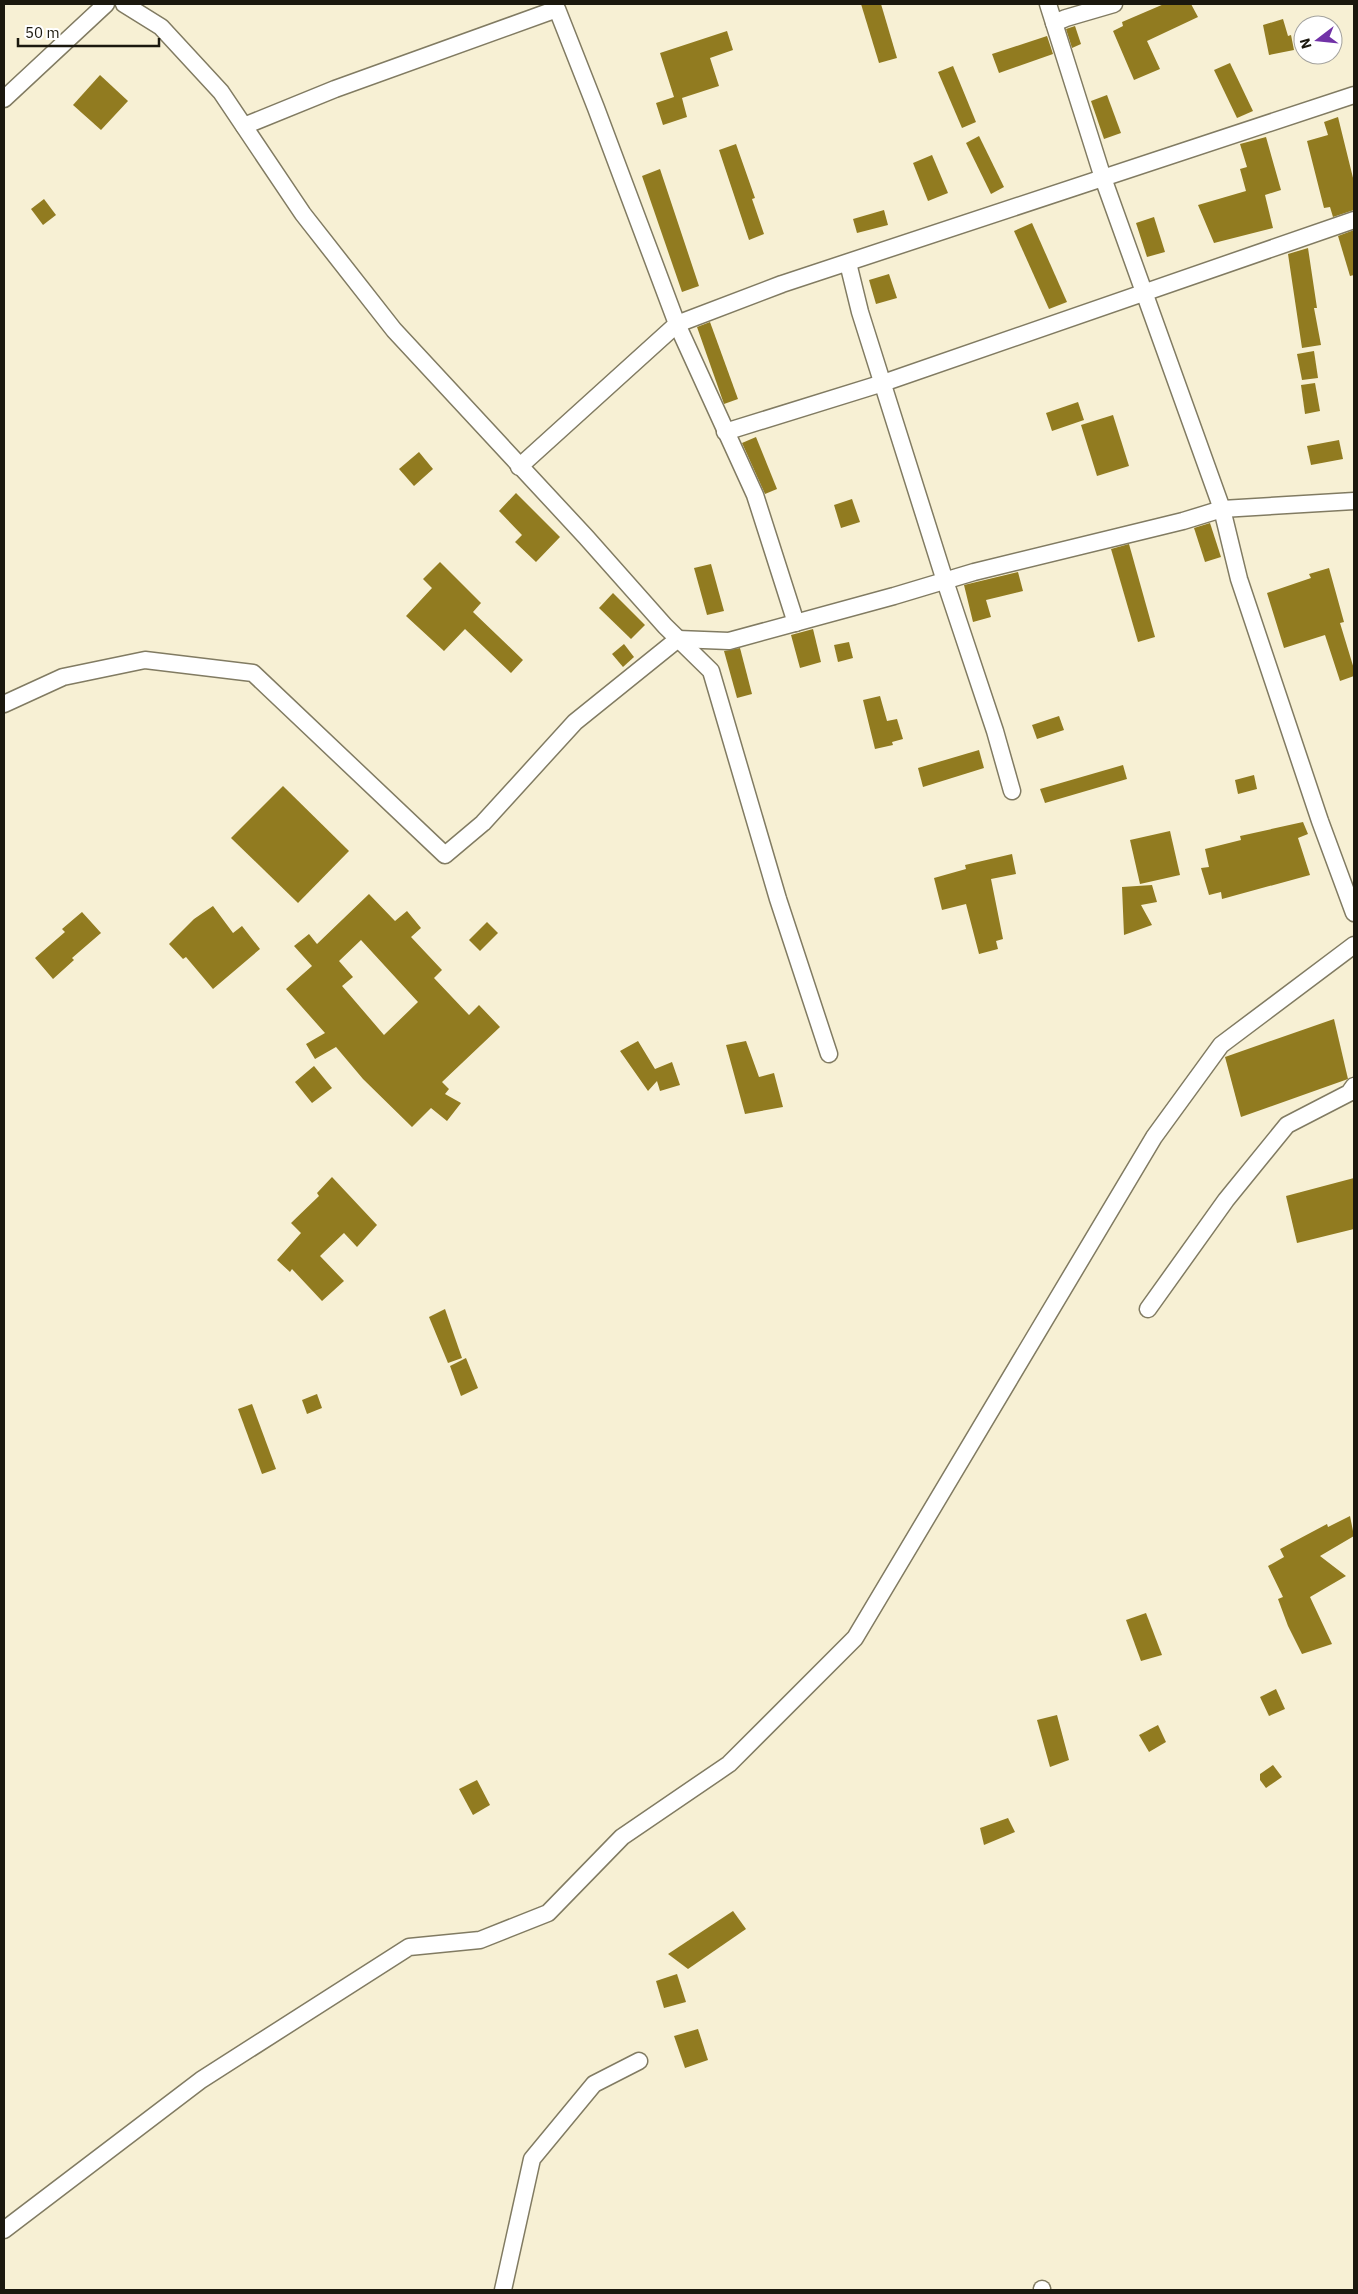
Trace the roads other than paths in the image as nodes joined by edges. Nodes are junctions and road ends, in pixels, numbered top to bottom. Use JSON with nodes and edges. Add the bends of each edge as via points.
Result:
{"nodes":[{"id":1,"x":106,"y":4,"type":"edge"},
{"id":2,"x":124,"y":4,"type":"edge"},
{"id":3,"x":1048,"y":4,"type":"edge"},
{"id":4,"x":1114,"y":4,"type":"edge"},
{"id":5,"x":1054,"y":24,"type":"junction"},
{"id":6,"x":1354,"y":95,"type":"edge"},
{"id":7,"x":4,"y":99,"type":"edge"},
{"id":8,"x":244,"y":126,"type":"junction"},
{"id":9,"x":1103,"y":178,"type":"junction"},
{"id":10,"x":1354,"y":220,"type":"edge"},
{"id":11,"x":848,"y":263,"type":"junction"},
{"id":12,"x":1145,"y":294,"type":"junction"},
{"id":13,"x":677,"y":324,"type":"junction"},
{"id":14,"x":883,"y":383,"type":"junction"},
{"id":15,"x":725,"y":432,"type":"junction"},
{"id":16,"x":519,"y":467,"type":"junction"},
{"id":17,"x":1354,"y":501,"type":"edge"},
{"id":18,"x":1222,"y":509,"type":"junction"},
{"id":19,"x":945,"y":581,"type":"junction"},
{"id":20,"x":796,"y":623,"type":"junction"},
{"id":21,"x":678,"y":639,"type":"junction"},
{"id":22,"x":4,"y":704,"type":"edge"},
{"id":23,"x":1012,"y":792,"type":"dead end"},
{"id":24,"x":1354,"y":913,"type":"edge"},
{"id":25,"x":1354,"y":945,"type":"edge"},
{"id":26,"x":829,"y":1054,"type":"dead end"},
{"id":27,"x":1354,"y":1086,"type":"edge"},
{"id":28,"x":1148,"y":1309,"type":"dead end"},
{"id":29,"x":639,"y":2061,"type":"dead end"},
{"id":30,"x":4,"y":2230,"type":"edge"},
{"id":31,"x":503,"y":2290,"type":"edge"}],
"edges":[{"from":1,"to":7,"type":"street"},
{"from":2,"to":8,"type":"street","via":[[161,27],[221,92]]},
{"from":3,"to":5,"type":"street"},
{"from":4,"to":5,"type":"street"},
{"from":5,"to":9,"type":"street"},
{"from":6,"to":9,"type":"street"},
{"from":8,"to":13,"type":"street","via":[[556,8]]},
{"from":8,"to":16,"type":"street","via":[[303,214],[394,330]]},
{"from":9,"to":11,"type":"street"},
{"from":9,"to":12,"type":"street"},
{"from":10,"to":12,"type":"street"},
{"from":11,"to":13,"type":"street"},
{"from":11,"to":14,"type":"street"},
{"from":12,"to":14,"type":"street"},
{"from":12,"to":18,"type":"street"},
{"from":13,"to":15,"type":"street"},
{"from":13,"to":16,"type":"street"},
{"from":14,"to":15,"type":"street"},
{"from":14,"to":19,"type":"street"},
{"from":15,"to":20,"type":"street","via":[[755,495]]},
{"from":16,"to":21,"type":"street"},
{"from":17,"to":18,"type":"street"},
{"from":18,"to":19,"type":"street"},
{"from":18,"to":24,"type":"street","via":[[1239,579]]},
{"from":19,"to":20,"type":"street"},
{"from":19,"to":23,"type":"street"},
{"from":20,"to":21,"type":"street","via":[[729,641]]},
{"from":21,"to":22,"type":"street","via":[[575,722],[483,823],[445,855],[253,673],[145,660],[63,677]]},
{"from":21,"to":26,"type":"street","via":[[710,671],[778,899]]},
{"from":25,"to":30,"type":"street","via":[[1220,1046],[1154,1137],[854,1638],[729,1764],[622,1837],[548,1913],[480,1940],[409,1947],[201,2080]]},
{"from":27,"to":28,"type":"street","via":[[1350,1094],[1287,1126],[1226,1200]]},
{"from":29,"to":31,"type":"street","via":[[594,2084],[532,2159]]}]}
